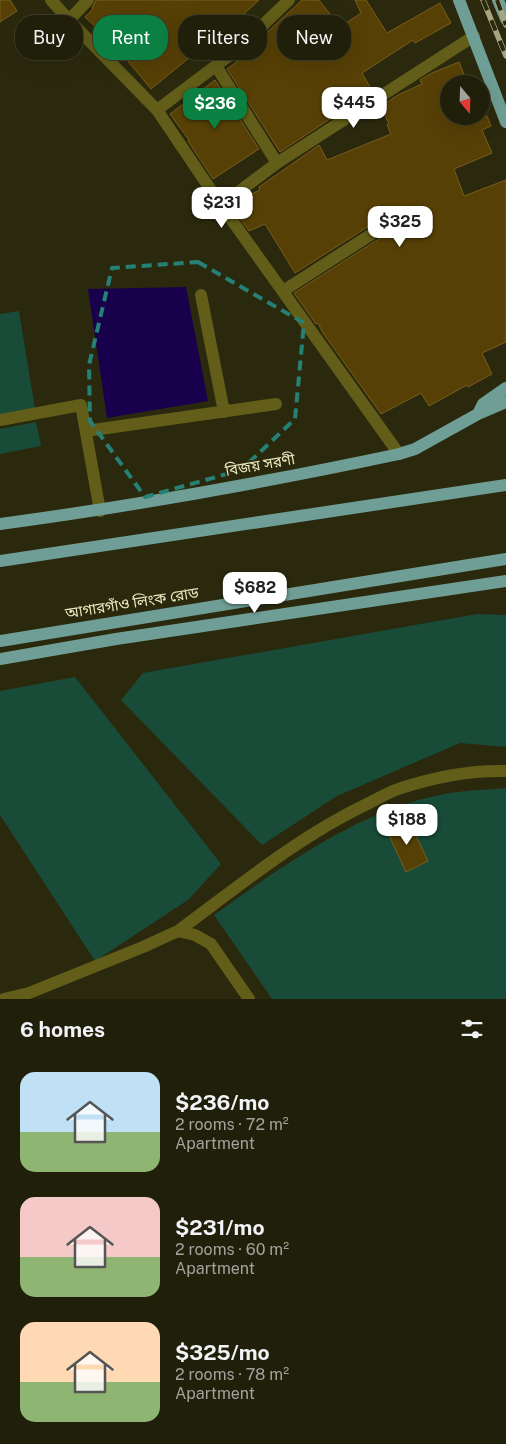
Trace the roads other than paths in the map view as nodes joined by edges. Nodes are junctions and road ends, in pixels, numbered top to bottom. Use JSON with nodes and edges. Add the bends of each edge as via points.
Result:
{"nodes":[{"id":1,"x":51,"y":0,"type":"edge"},
{"id":2,"x":88,"y":0,"type":"edge"},
{"id":3,"x":289,"y":0,"type":"edge"},
{"id":4,"x":459,"y":0,"type":"edge"},
{"id":5,"x":498,"y":0,"type":"edge"},
{"id":6,"x":64,"y":15,"type":"edge"},
{"id":7,"x":74,"y":15,"type":"edge"},
{"id":8,"x":506,"y":19,"type":"edge"},
{"id":9,"x":83,"y":34,"type":"edge"},
{"id":10,"x":474,"y":36,"type":"junction"},
{"id":11,"x":216,"y":66,"type":"junction"},
{"id":12,"x":157,"y":110,"type":"junction"},
{"id":13,"x":506,"y":122,"type":"edge"},
{"id":14,"x":277,"y":163,"type":"junction"},
{"id":15,"x":221,"y":205,"type":"junction"},
{"id":16,"x":403,"y":214,"type":"dead end"},
{"id":17,"x":283,"y":291,"type":"junction"},
{"id":18,"x":201,"y":295,"type":"dead end"},
{"id":19,"x":506,"y":388,"type":"edge"},
{"id":20,"x":506,"y":402,"type":"edge"},
{"id":21,"x":276,"y":404,"type":"dead end"},
{"id":22,"x":224,"y":412,"type":"junction"},
{"id":23,"x":478,"y":414,"type":"junction"},
{"id":24,"x":0,"y":420,"type":"edge"},
{"id":25,"x":86,"y":432,"type":"junction"},
{"id":26,"x":399,"y":454,"type":"junction"},
{"id":27,"x":506,"y":485,"type":"edge"},
{"id":28,"x":100,"y":511,"type":"junction"},
{"id":29,"x":0,"y":524,"type":"edge"},
{"id":30,"x":506,"y":559,"type":"edge"},
{"id":31,"x":0,"y":561,"type":"edge"},
{"id":32,"x":506,"y":581,"type":"edge"},
{"id":33,"x":0,"y":641,"type":"edge"},
{"id":34,"x":0,"y":659,"type":"edge"},
{"id":35,"x":506,"y":771,"type":"edge"},
{"id":36,"x":178,"y":931,"type":"junction"},
{"id":37,"x":4,"y":999,"type":"edge"},
{"id":38,"x":249,"y":999,"type":"edge"}],
"edges":[{"from":1,"to":6,"type":"street"},
{"from":2,"to":7,"type":"street"},
{"from":3,"to":11,"type":"street"},
{"from":4,"to":10,"type":"main road"},
{"from":5,"to":8,"type":"main road"},
{"from":9,"to":12,"type":"street"},
{"from":10,"to":13,"type":"main road"},
{"from":10,"to":14,"type":"street"},
{"from":11,"to":12,"type":"street"},
{"from":11,"to":14,"type":"street"},
{"from":12,"to":15,"type":"street"},
{"from":14,"to":15,"type":"street"},
{"from":15,"to":17,"type":"street"},
{"from":16,"to":17,"type":"street"},
{"from":17,"to":26,"type":"street"},
{"from":18,"to":22,"type":"street"},
{"from":19,"to":23,"type":"main road","name":"বিজয় সরণী","via":[[483,404]]},
{"from":20,"to":23,"type":"main road"},
{"from":21,"to":22,"type":"street"},
{"from":22,"to":25,"type":"street"},
{"from":23,"to":26,"type":"main road","name":"বিজয় সরণী","via":[[415,449]]},
{"from":24,"to":25,"type":"street","via":[[81,405]]},
{"from":25,"to":28,"type":"street"},
{"from":26,"to":28,"type":"main road","name":"বিজয় সরণী"},
{"from":27,"to":31,"type":"main road"},
{"from":28,"to":29,"type":"main road","name":"বিজয় সরণী"},
{"from":30,"to":33,"type":"main road","name":"আগারগাঁও লিংক রোড"},
{"from":32,"to":34,"type":"main road"},
{"from":35,"to":36,"type":"street","via":[[456,774],[400,788],[346,814],[296,844]]},
{"from":36,"to":37,"type":"street","via":[[29,993]]},
{"from":36,"to":38,"type":"street","via":[[195,935],[211,944]]}]}
